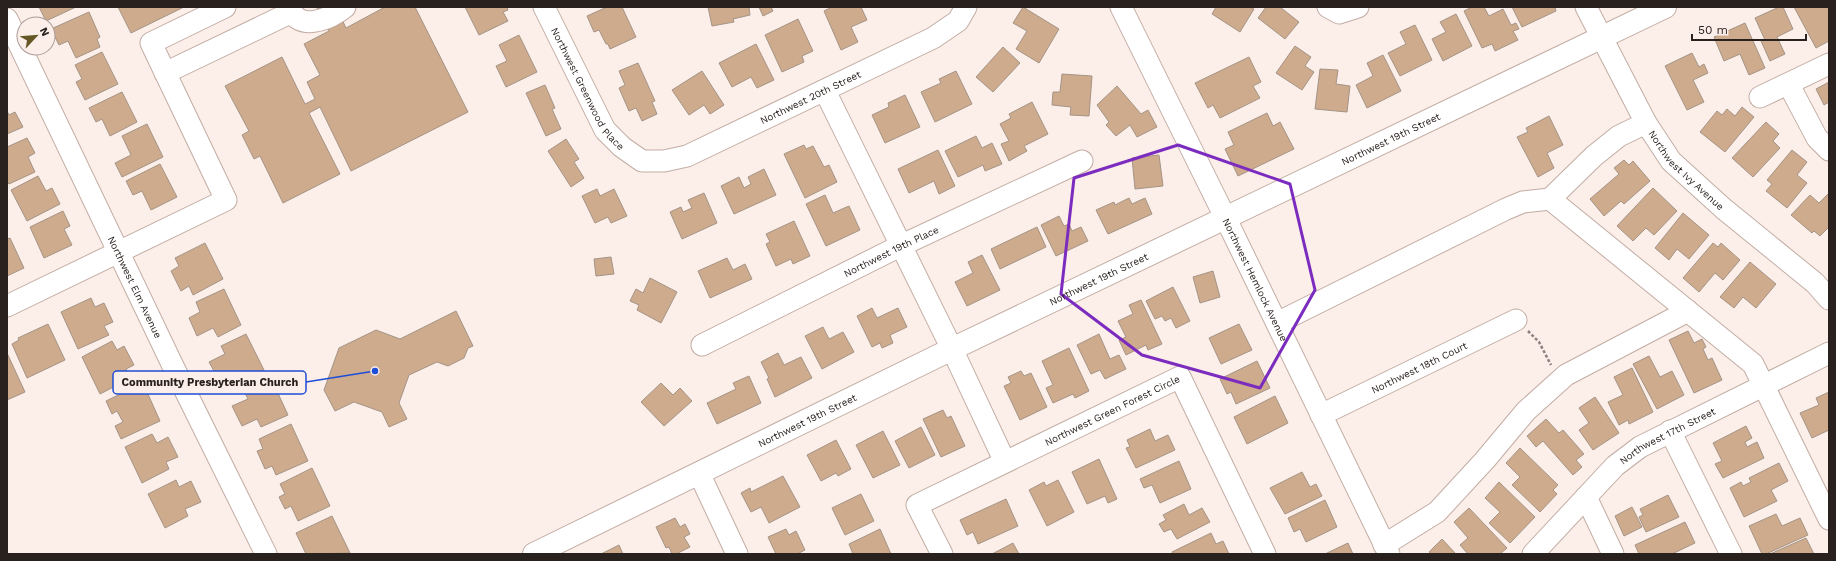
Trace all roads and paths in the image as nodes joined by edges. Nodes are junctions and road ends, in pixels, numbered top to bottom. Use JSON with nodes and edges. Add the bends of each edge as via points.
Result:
{"nodes":[{"id":1,"x":225,"y":7,"type":"edge"},
{"id":2,"x":345,"y":7,"type":"edge"},
{"id":3,"x":544,"y":7,"type":"edge"},
{"id":4,"x":966,"y":7,"type":"edge"},
{"id":5,"x":1121,"y":7,"type":"edge"},
{"id":6,"x":1358,"y":7,"type":"edge"},
{"id":7,"x":1586,"y":7,"type":"edge"},
{"id":8,"x":1664,"y":7,"type":"edge"},
{"id":9,"x":291,"y":9,"type":"edge"},
{"id":10,"x":1333,"y":10,"type":"edge"},
{"id":11,"x":7,"y":19,"type":"edge"},
{"id":12,"x":1601,"y":37,"type":"junction"},
{"id":13,"x":1829,"y":64,"type":"edge"},
{"id":14,"x":165,"y":73,"type":"junction"},
{"id":15,"x":1789,"y":85,"type":"junction"},
{"id":16,"x":825,"y":91,"type":"junction"},
{"id":17,"x":1760,"y":97,"type":"dead end"},
{"id":18,"x":1646,"y":123,"type":"junction"},
{"id":19,"x":1829,"y":150,"type":"edge"},
{"id":20,"x":642,"y":161,"type":"joint"},
{"id":21,"x":1082,"y":161,"type":"dead end"},
{"id":22,"x":1550,"y":199,"type":"junction"},
{"id":23,"x":1226,"y":219,"type":"junction"},
{"id":24,"x":900,"y":246,"type":"junction"},
{"id":25,"x":119,"y":252,"type":"junction"},
{"id":26,"x":1829,"y":299,"type":"edge"},
{"id":27,"x":7,"y":306,"type":"edge"},
{"id":28,"x":1688,"y":312,"type":"junction"},
{"id":29,"x":1516,"y":320,"type":"joint"},
{"id":30,"x":1277,"y":323,"type":"junction"},
{"id":31,"x":702,"y":345,"type":"dead end"},
{"id":32,"x":952,"y":350,"type":"junction"},
{"id":33,"x":1829,"y":353,"type":"edge"},
{"id":34,"x":1559,"y":382,"type":"junction"},
{"id":35,"x":1764,"y":386,"type":"junction"},
{"id":36,"x":1321,"y":415,"type":"junction"},
{"id":37,"x":1670,"y":431,"type":"junction"},
{"id":38,"x":1005,"y":462,"type":"junction"},
{"id":39,"x":699,"y":473,"type":"junction"},
{"id":40,"x":1586,"y":497,"type":"junction"},
{"id":41,"x":1829,"y":519,"type":"edge"},
{"id":42,"x":1386,"y":550,"type":"edge"},
{"id":43,"x":537,"y":553,"type":"edge"},
{"id":44,"x":266,"y":554,"type":"edge"},
{"id":45,"x":737,"y":554,"type":"edge"},
{"id":46,"x":942,"y":554,"type":"edge"},
{"id":47,"x":1264,"y":554,"type":"edge"},
{"id":48,"x":1533,"y":554,"type":"edge"},
{"id":49,"x":1614,"y":554,"type":"edge"},
{"id":50,"x":1731,"y":554,"type":"edge"}],
"edges":[{"from":1,"to":14,"type":"street","via":[[151,43]]},
{"from":2,"to":9,"type":"street","via":[[320,21],[310,22],[299,19]]},
{"from":3,"to":20,"type":"street","name":"Northwest Greenwood Place","via":[[605,130],[622,147]]},
{"from":4,"to":16,"type":"street","name":"Northwest 20th Street","via":[[958,21],[934,38]]},
{"from":5,"to":23,"type":"street","name":"Northwest Hemlock Avenue"},
{"from":6,"to":10,"type":"street"},
{"from":7,"to":12,"type":"street","name":"Northwest Ivy Avenue"},
{"from":8,"to":12,"type":"main road","name":"Northwest 19th Street"},
{"from":9,"to":14,"type":"street"},
{"from":11,"to":25,"type":"street","name":"Northwest Elm Avenue"},
{"from":12,"to":18,"type":"street","name":"Northwest Ivy Avenue"},
{"from":12,"to":23,"type":"main road","name":"Northwest 19th Street"},
{"from":13,"to":15,"type":"street"},
{"from":14,"to":25,"type":"street","via":[[226,200]]},
{"from":15,"to":17,"type":"street"},
{"from":15,"to":19,"type":"street","via":[[1817,138]]},
{"from":16,"to":20,"type":"street","name":"Northwest 20th Street","via":[[687,156],[664,161]]},
{"from":16,"to":24,"type":"street"},
{"from":18,"to":22,"type":"street","via":[[1619,136],[1594,156]]},
{"from":18,"to":26,"type":"street","name":"Northwest Ivy Avenue","via":[[1671,161],[1724,209],[1815,283]]},
{"from":21,"to":24,"type":"street","name":"Northwest 19th Place"},
{"from":22,"to":28,"type":"street"},
{"from":22,"to":30,"type":"street","via":[[1523,202],[1506,209]]},
{"from":23,"to":30,"type":"street","name":"Northwest Hemlock Avenue"},
{"from":23,"to":32,"type":"main road","name":"Northwest 19th Street"},
{"from":24,"to":31,"type":"street","name":"Northwest 19th Place"},
{"from":24,"to":32,"type":"street"},
{"from":25,"to":27,"type":"street"},
{"from":25,"to":44,"type":"street","name":"Northwest Elm Avenue"},
{"from":28,"to":34,"type":"street","via":[[1566,375]]},
{"from":28,"to":35,"type":"street","via":[[1752,364]]},
{"from":29,"to":34,"type":"path","via":[[1539,342]]},
{"from":29,"to":36,"type":"street","name":"Northwest 18th Court"},
{"from":30,"to":36,"type":"street","name":"Northwest Hemlock Avenue"},
{"from":32,"to":38,"type":"street"},
{"from":32,"to":39,"type":"main road","name":"Northwest 19th Street"},
{"from":33,"to":35,"type":"street","name":"Northwest 17th Street"},
{"from":34,"to":42,"type":"street","via":[[1526,411],[1437,512]]},
{"from":35,"to":37,"type":"street","name":"Northwest 17th Street"},
{"from":35,"to":41,"type":"street"},
{"from":36,"to":42,"type":"street","name":"Northwest Hemlock Avenue"},
{"from":37,"to":40,"type":"street","name":"Northwest 17th Street","via":[[1640,447],[1615,466]]},
{"from":37,"to":50,"type":"street"},
{"from":38,"to":46,"type":"street","name":"Northwest Green Forest Circle","via":[[917,505]]},
{"from":38,"to":47,"type":"street","name":"Northwest Green Forest Circle","via":[[1180,377]]},
{"from":39,"to":43,"type":"main road","name":"Northwest 19th Street"},
{"from":39,"to":45,"type":"street"},
{"from":40,"to":48,"type":"street","name":"Northwest 17th Street"},
{"from":40,"to":49,"type":"street"}]}
